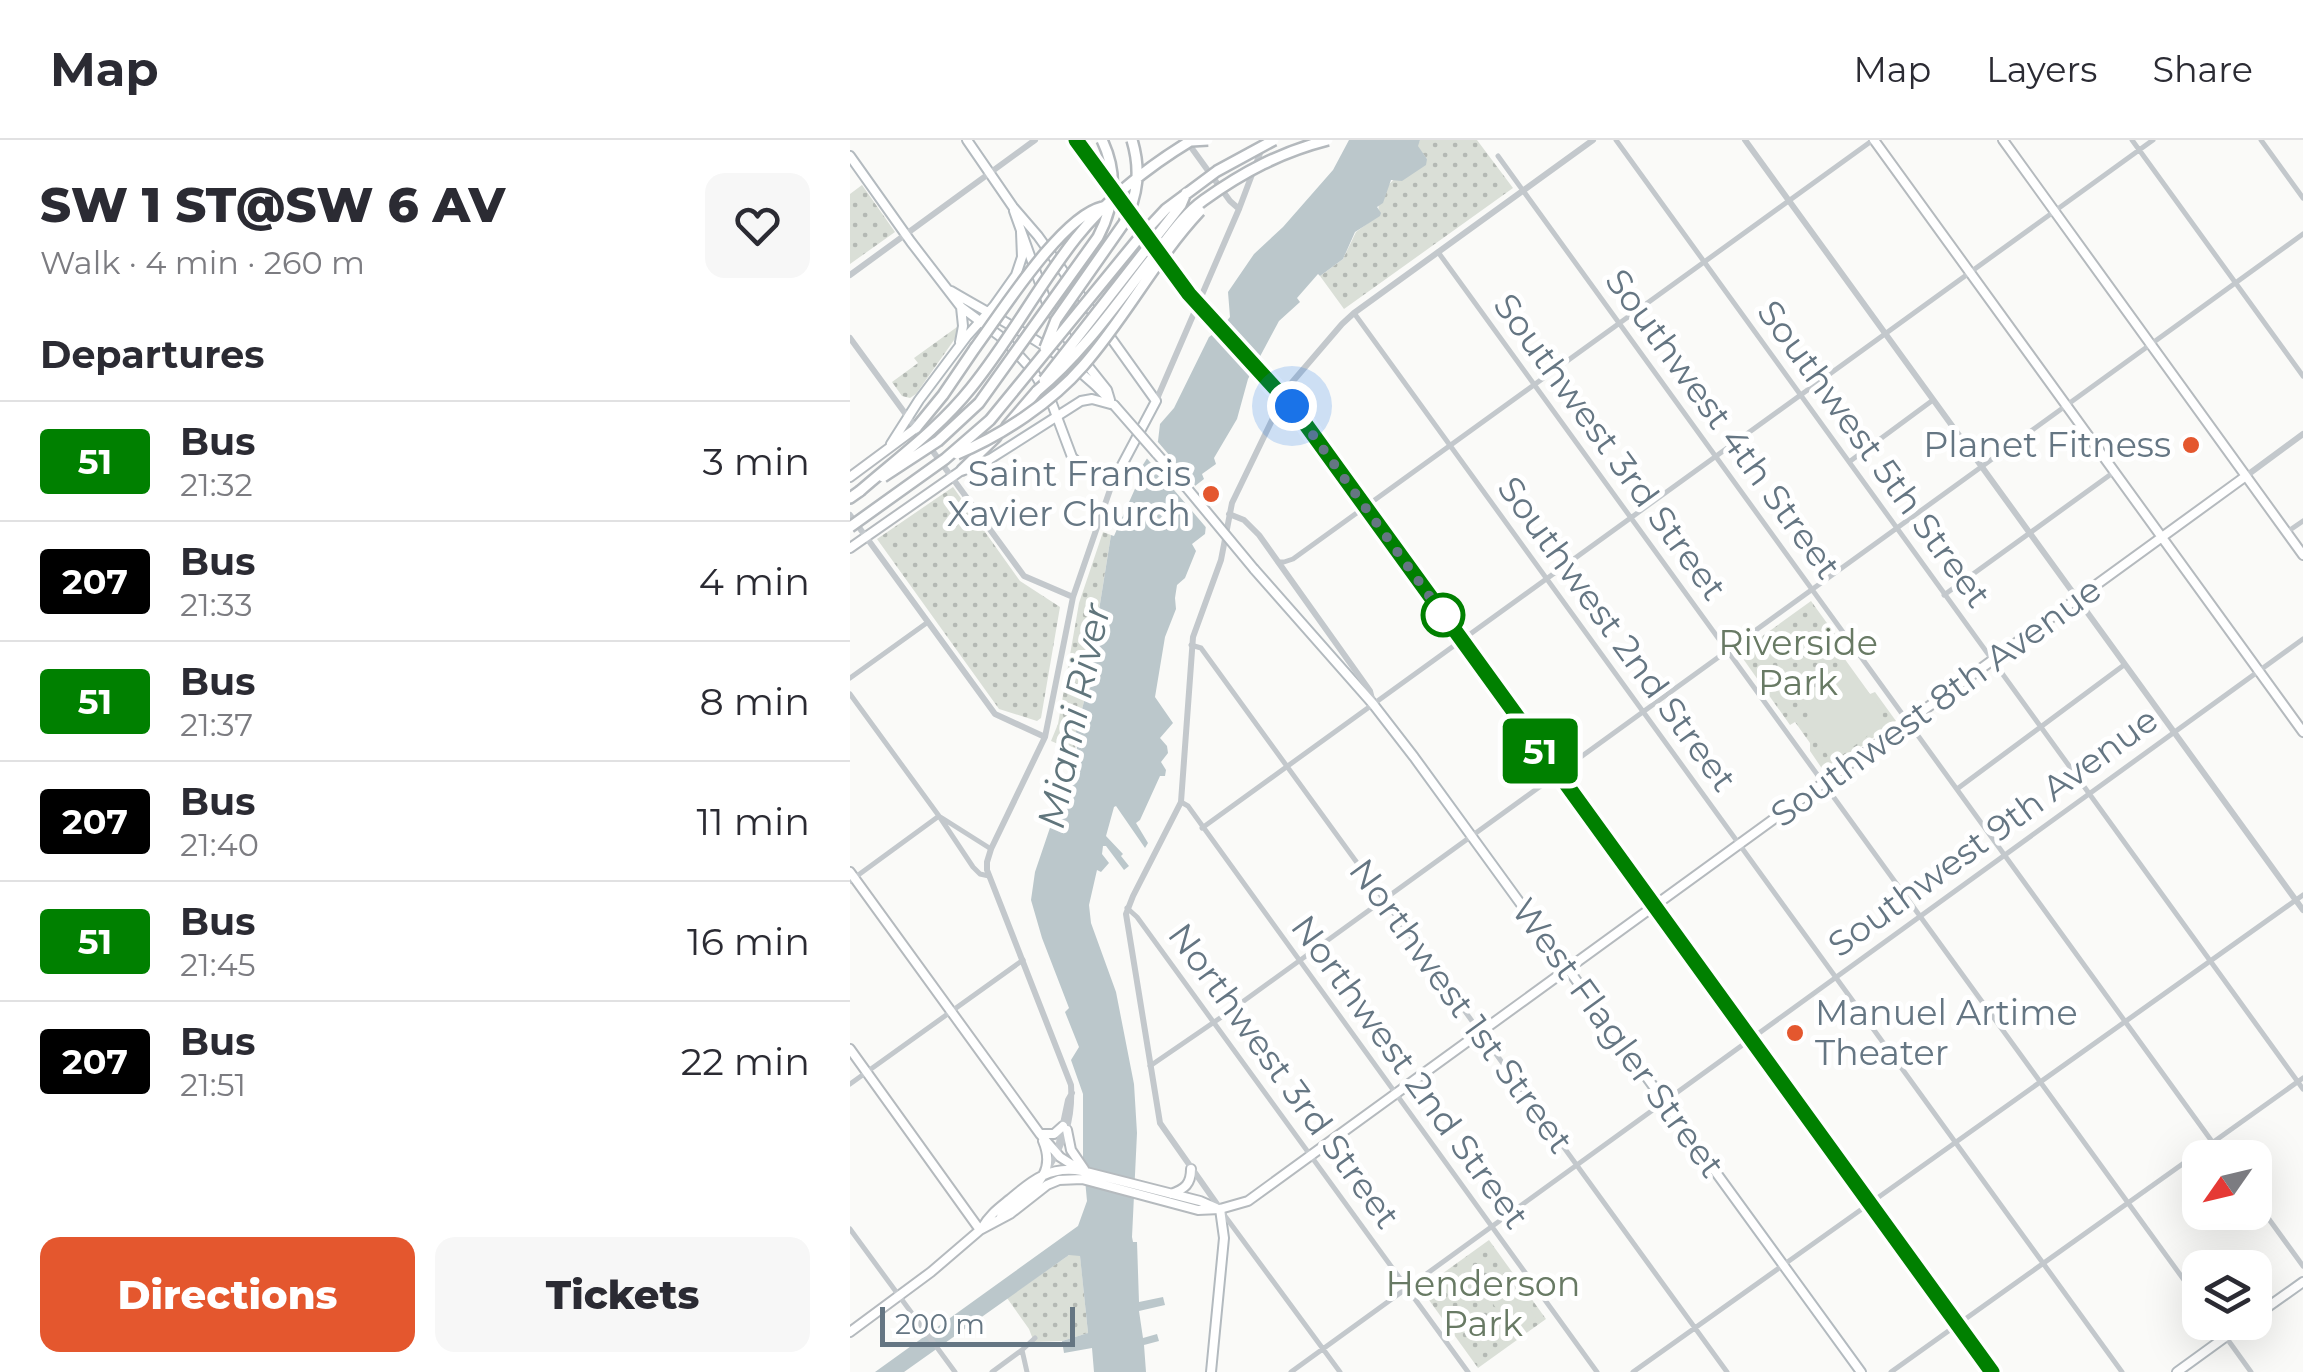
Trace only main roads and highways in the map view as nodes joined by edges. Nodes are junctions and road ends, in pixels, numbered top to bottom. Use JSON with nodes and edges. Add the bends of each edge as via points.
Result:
{"nodes":[{"id":1,"x":967,"y":140,"type":"edge"},
{"id":2,"x":1076,"y":140,"type":"edge"},
{"id":3,"x":1102,"y":140,"type":"edge"},
{"id":4,"x":1132,"y":140,"type":"edge"},
{"id":5,"x":1187,"y":140,"type":"edge"},
{"id":6,"x":1208,"y":140,"type":"edge"},
{"id":7,"x":1274,"y":140,"type":"edge"},
{"id":8,"x":1328,"y":140,"type":"edge"},
{"id":9,"x":1874,"y":140,"type":"edge"},
{"id":10,"x":2003,"y":140,"type":"edge"},
{"id":11,"x":850,"y":156,"type":"edge"},
{"id":12,"x":1186,"y":193,"type":"junction"},
{"id":13,"x":1212,"y":195,"type":"junction"},
{"id":14,"x":1013,"y":207,"type":"junction"},
{"id":15,"x":1105,"y":207,"type":"junction"},
{"id":16,"x":1021,"y":232,"type":"junction"},
{"id":17,"x":947,"y":289,"type":"junction"},
{"id":18,"x":961,"y":306,"type":"junction"},
{"id":19,"x":988,"y":313,"type":"junction"},
{"id":20,"x":980,"y":322,"type":"junction"},
{"id":21,"x":959,"y":346,"type":"junction"},
{"id":22,"x":1043,"y":356,"type":"junction"},
{"id":23,"x":1038,"y":390,"type":"junction"},
{"id":24,"x":1112,"y":403,"type":"junction"},
{"id":25,"x":1056,"y":416,"type":"junction"},
{"id":26,"x":1043,"y":425,"type":"junction"},
{"id":27,"x":916,"y":428,"type":"joint"},
{"id":28,"x":1062,"y":434,"type":"junction"},
{"id":29,"x":886,"y":450,"type":"junction"},
{"id":30,"x":945,"y":459,"type":"junction"},
{"id":31,"x":962,"y":470,"type":"junction"},
{"id":32,"x":2246,"y":476,"type":"junction"},
{"id":33,"x":850,"y":477,"type":"edge"},
{"id":34,"x":860,"y":491,"type":"junction"},
{"id":35,"x":850,"y":498,"type":"edge"},
{"id":36,"x":850,"y":527,"type":"edge"},
{"id":37,"x":2162,"y":538,"type":"junction"},
{"id":38,"x":850,"y":548,"type":"edge"},
{"id":39,"x":2303,"y":555,"type":"edge"},
{"id":40,"x":2303,"y":732,"type":"edge"},
{"id":41,"x":851,"y":877,"type":"edge"},
{"id":42,"x":1654,"y":906,"type":"junction"},
{"id":43,"x":1568,"y":969,"type":"junction"},
{"id":44,"x":850,"y":1049,"type":"edge"},
{"id":45,"x":1040,"y":1134,"type":"junction"},
{"id":46,"x":1069,"y":1166,"type":"junction"},
{"id":47,"x":1190,"y":1169,"type":"road end"},
{"id":48,"x":1045,"y":1174,"type":"junction"},
{"id":49,"x":1171,"y":1194,"type":"junction"},
{"id":50,"x":1157,"y":1195,"type":"junction"},
{"id":51,"x":1220,"y":1209,"type":"junction"},
{"id":52,"x":998,"y":1220,"type":"junction"},
{"id":53,"x":980,"y":1230,"type":"junction"},
{"id":54,"x":2303,"y":1282,"type":"edge"},
{"id":55,"x":2272,"y":1304,"type":"edge"},
{"id":56,"x":850,"y":1332,"type":"edge"},
{"id":57,"x":2221,"y":1340,"type":"edge"},
{"id":58,"x":1211,"y":1372,"type":"edge"},
{"id":59,"x":1860,"y":1372,"type":"edge"},
{"id":60,"x":1992,"y":1372,"type":"edge"},
{"id":61,"x":2177,"y":1372,"type":"edge"}],
"edges":[{"from":1,"to":14,"type":"main road","name":"West Flagler Street"},
{"from":2,"to":42,"type":"main road","bridge":true,"via":[[1189,294],[1292,406]]},
{"from":3,"to":34,"type":"highway","bridge":true,"via":[[1113,194],[1098,237],[970,412],[915,458]]},
{"from":4,"to":22,"type":"highway","bridge":true,"via":[[1138,170],[1132,205],[1056,320]]},
{"from":5,"to":6,"type":"highway","bridge":true},
{"from":5,"to":15,"type":"highway","bridge":true},
{"from":7,"to":12,"type":"highway","bridge":true},
{"from":8,"to":13,"type":"highway","bridge":true,"via":[[1251,168]]},
{"from":9,"to":37,"type":"main road"},
{"from":10,"to":32,"type":"main road"},
{"from":11,"to":17,"type":"main road"},
{"from":12,"to":22,"type":"highway","bridge":true,"via":[[1139,238]]},
{"from":12,"to":23,"type":"highway","bridge":true},
{"from":13,"to":23,"type":"highway","bridge":true},
{"from":13,"to":30,"type":"highway","bridge":true,"via":[[1063,386],[976,446]]},
{"from":14,"to":16,"type":"main road","name":"West Flagler Street"},
{"from":14,"to":28,"type":"main road","name":"West Flagler Street","via":[[1156,401],[1112,484],[1076,461]]},
{"from":15,"to":27,"type":"highway","bridge":true,"via":[[1090,210],[1052,246]]},
{"from":15,"to":34,"type":"highway","bridge":true,"via":[[968,392]]},
{"from":16,"to":19,"type":"main road","via":[[1016,275]]},
{"from":16,"to":24,"type":"main road","name":"West Flagler Street","via":[[1048,306]]},
{"from":17,"to":18,"type":"main road"},
{"from":17,"to":19,"type":"main road","name":"West Flagler Street"},
{"from":18,"to":20,"type":"main road"},
{"from":18,"to":21,"type":"main road"},
{"from":19,"to":20,"type":"main road"},
{"from":19,"to":24,"type":"main road","name":"West Flagler Street","via":[[1064,359]]},
{"from":20,"to":21,"type":"main road"},
{"from":20,"to":25,"type":"main road","via":[[1022,357]]},
{"from":21,"to":29,"type":"main road"},
{"from":22,"to":30,"type":"highway","bridge":true,"via":[[990,420]]},
{"from":23,"to":31,"type":"highway"},
{"from":24,"to":25,"type":"main road","via":[[1080,401]]},
{"from":24,"to":43,"type":"main road","name":"West Flagler Street","bridge":true,"via":[[1373,704]]},
{"from":25,"to":26,"type":"main road"},
{"from":25,"to":28,"type":"main road"},
{"from":26,"to":28,"type":"main road"},
{"from":26,"to":31,"type":"main road"},
{"from":27,"to":29,"type":"main road"},
{"from":29,"to":33,"type":"main road"},
{"from":30,"to":36,"type":"highway","bridge":true},
{"from":31,"to":38,"type":"main road"},
{"from":32,"to":37,"type":"main road","name":"Southwest 8th Avenue"},
{"from":32,"to":39,"type":"main road"},
{"from":34,"to":35,"type":"highway","bridge":true},
{"from":37,"to":40,"type":"main road"},
{"from":37,"to":42,"type":"main road","name":"Southwest 8th Avenue"},
{"from":41,"to":45,"type":"main road"},
{"from":42,"to":43,"type":"main road","name":"Southwest 8th Avenue"},
{"from":42,"to":60,"type":"main road"},
{"from":43,"to":51,"type":"main road","name":"Southwest 8th Avenue","via":[[1248,1201]]},
{"from":43,"to":59,"type":"main road","name":"West Flagler Street"},
{"from":44,"to":53,"type":"main road"},
{"from":45,"to":46,"type":"main road"},
{"from":45,"to":46,"type":"main road","via":[[1065,1128]]},
{"from":45,"to":48,"type":"main road","via":[[1048,1156]]},
{"from":46,"to":48,"type":"main road"},
{"from":46,"to":50,"type":"main road"},
{"from":46,"to":50,"type":"main road","via":[[1082,1179]]},
{"from":46,"to":52,"type":"main road"},
{"from":47,"to":49,"type":"main road","via":[[1185,1188]]},
{"from":48,"to":52,"type":"main road"},
{"from":48,"to":53,"type":"main road"},
{"from":49,"to":50,"type":"main road"},
{"from":49,"to":51,"type":"main road"},
{"from":50,"to":51,"type":"main road","via":[[1198,1210]]},
{"from":51,"to":58,"type":"main road","via":[[1224,1238]]},
{"from":52,"to":53,"type":"main road"},
{"from":53,"to":56,"type":"main road"},
{"from":54,"to":55,"type":"main road"},
{"from":57,"to":61,"type":"main road"}]}
